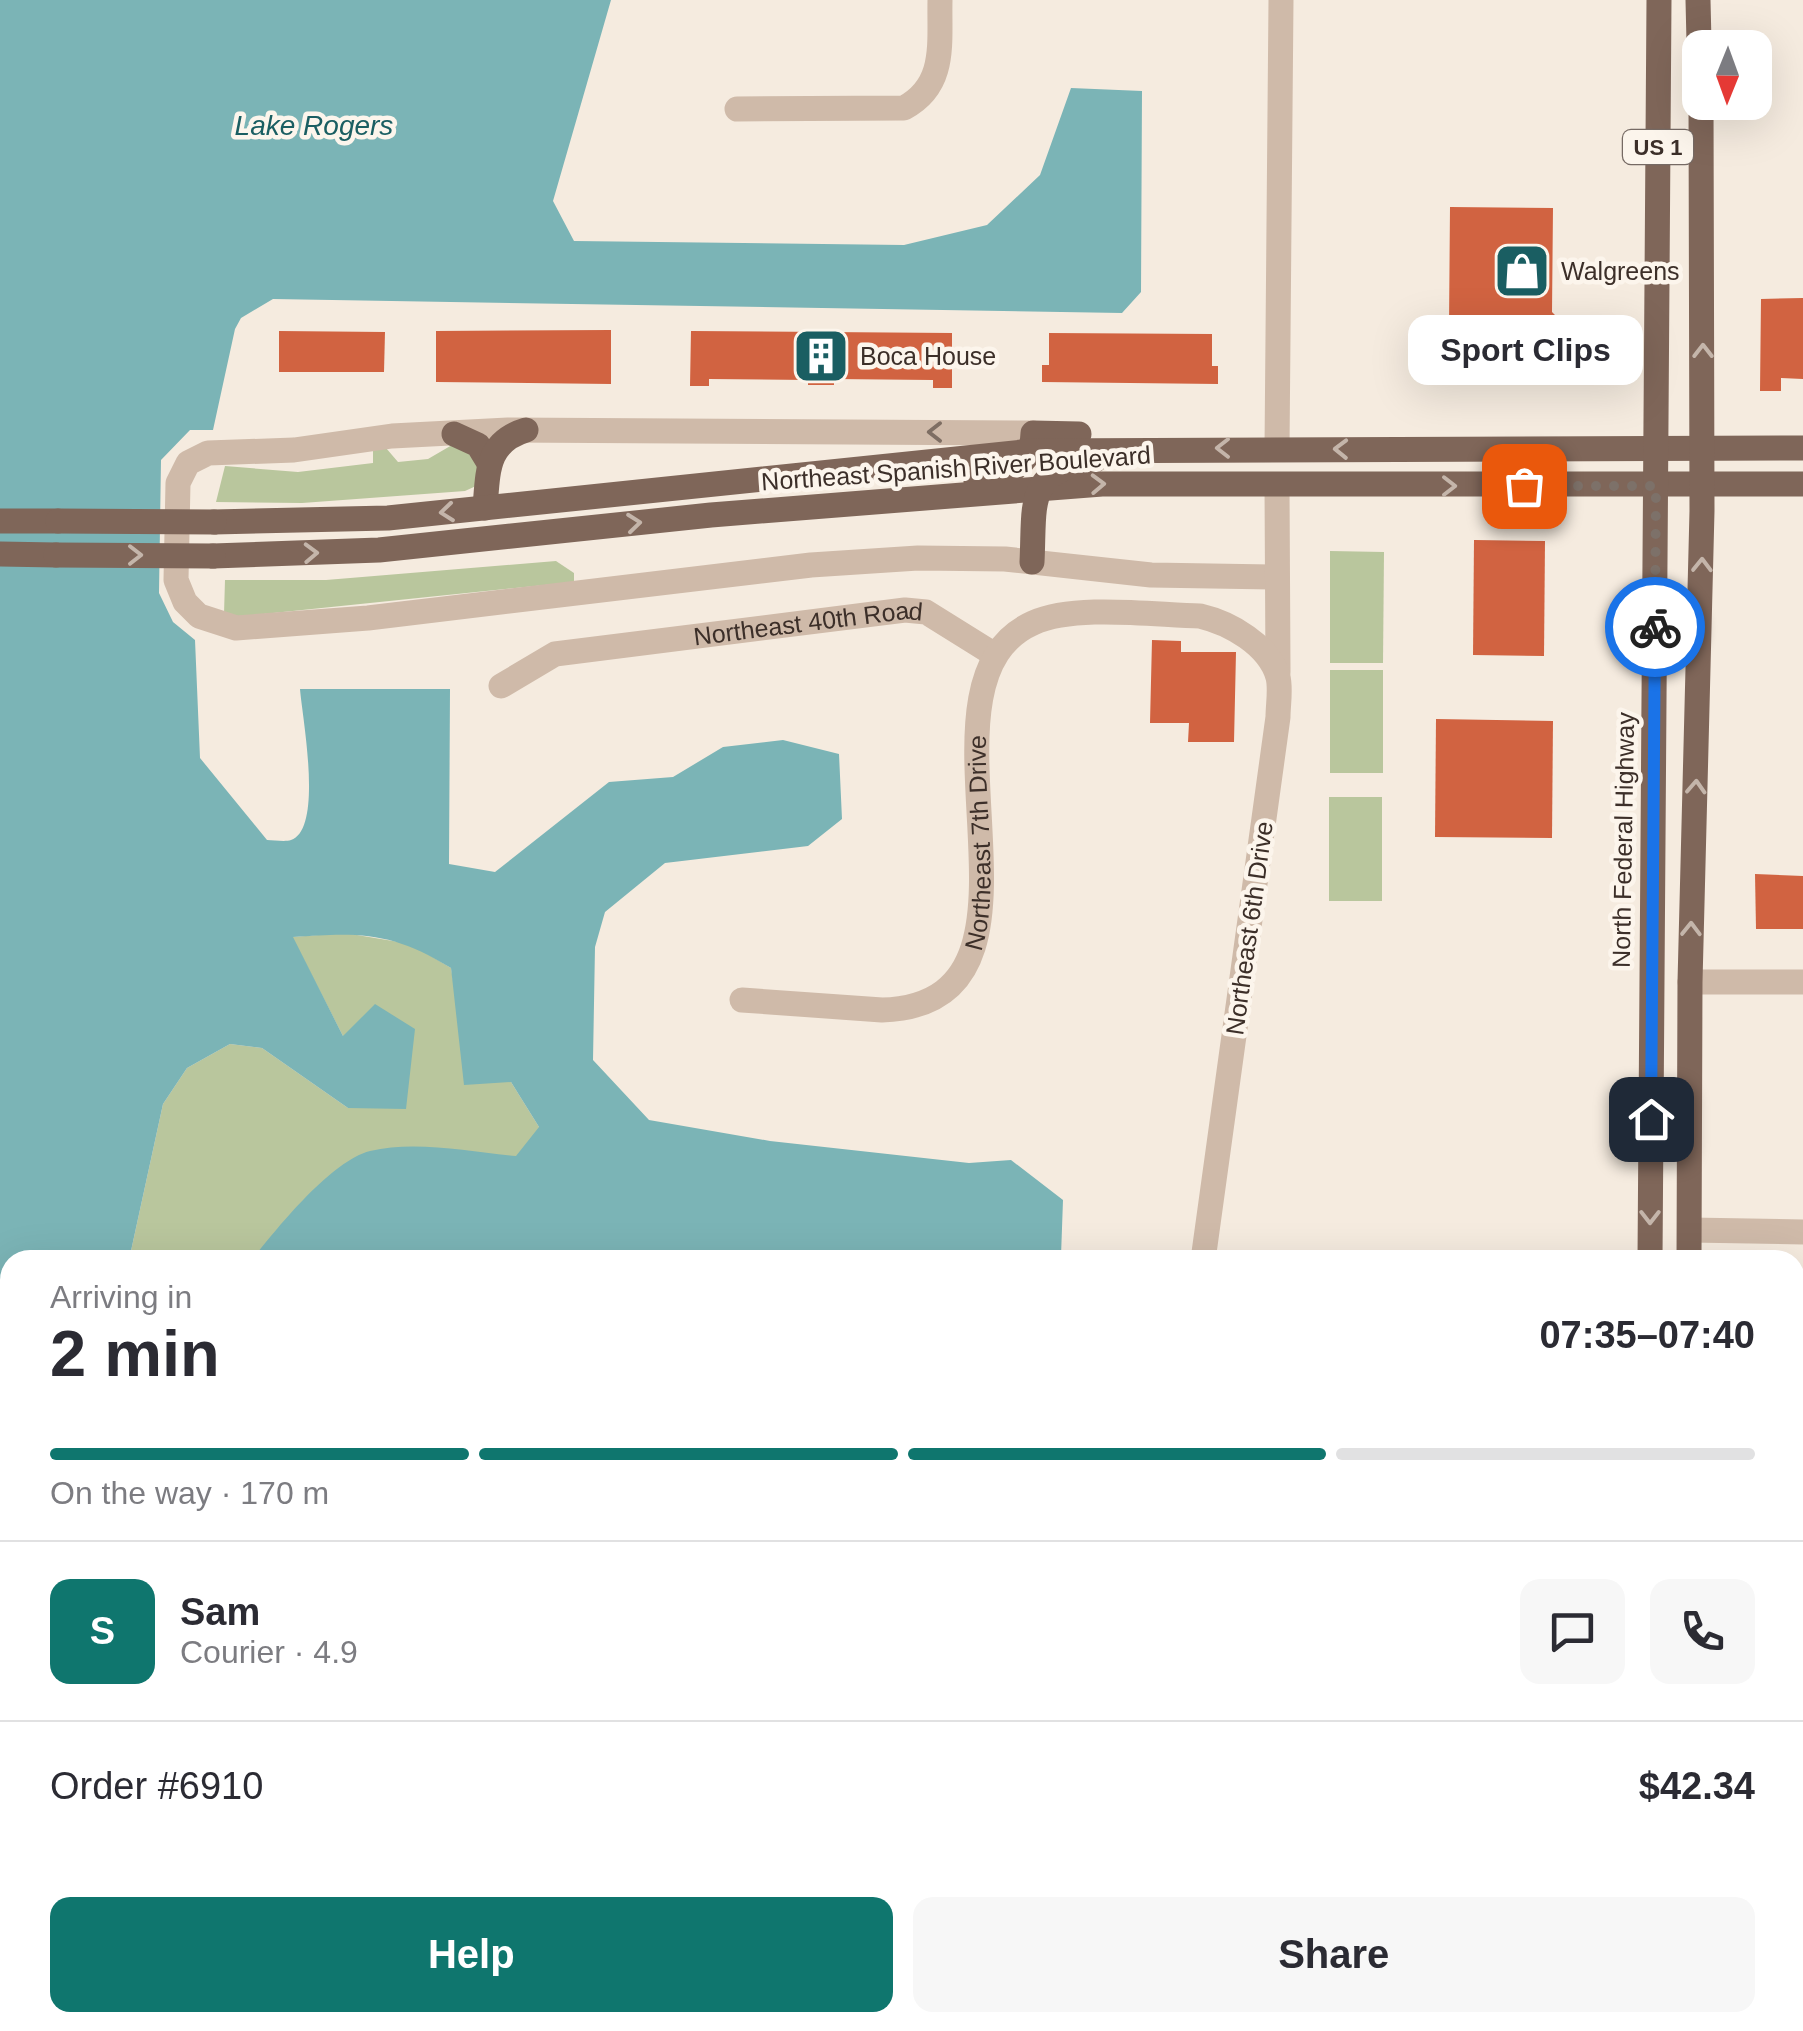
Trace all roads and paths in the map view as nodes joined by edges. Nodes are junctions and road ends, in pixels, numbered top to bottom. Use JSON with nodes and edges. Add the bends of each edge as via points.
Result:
{"nodes":[{"id":1,"x":940,"y":0,"type":"edge"},
{"id":2,"x":1281,"y":0,"type":"edge"},
{"id":3,"x":1659,"y":0,"type":"edge"},
{"id":4,"x":1698,"y":0,"type":"edge"},
{"id":5,"x":1699,"y":30,"type":"edge"},
{"id":6,"x":737,"y":109,"type":"dead end"},
{"id":7,"x":1701,"y":120,"type":"edge"},
{"id":8,"x":526,"y":430,"type":"junction"},
{"id":9,"x":454,"y":434,"type":"junction"},
{"id":10,"x":1032,"y":442,"type":"junction"},
{"id":11,"x":1168,"y":448,"type":"junction"},
{"id":12,"x":1277,"y":448,"type":"junction"},
{"id":13,"x":1803,"y":448,"type":"edge"},
{"id":14,"x":1702,"y":449,"type":"junction"},
{"id":15,"x":1657,"y":450,"type":"junction"},
{"id":16,"x":489,"y":463,"type":"junction"},
{"id":17,"x":1803,"y":484,"type":"edge"},
{"id":18,"x":1277,"y":485,"type":"junction"},
{"id":19,"x":1702,"y":485,"type":"junction"},
{"id":20,"x":1656,"y":486,"type":"junction"},
{"id":21,"x":1039,"y":488,"type":"junction"},
{"id":22,"x":868,"y":503,"type":"junction"},
{"id":23,"x":485,"y":508,"type":"junction"},
{"id":24,"x":0,"y":520,"type":"edge"},
{"id":25,"x":0,"y":554,"type":"edge"},
{"id":26,"x":1032,"y":562,"type":"junction"},
{"id":27,"x":1277,"y":577,"type":"junction"},
{"id":28,"x":995,"y":655,"type":"junction"},
{"id":29,"x":1278,"y":677,"type":"junction"},
{"id":30,"x":501,"y":686,"type":"dead end"},
{"id":31,"x":1652,"y":909,"type":"junction"},
{"id":32,"x":1652,"y":979,"type":"junction"},
{"id":33,"x":1690,"y":982,"type":"junction"},
{"id":34,"x":1803,"y":982,"type":"edge"},
{"id":35,"x":742,"y":1000,"type":"dead end"},
{"id":36,"x":1690,"y":1052,"type":"junction"},
{"id":37,"x":1690,"y":1230,"type":"junction"},
{"id":38,"x":1803,"y":1232,"type":"edge"},
{"id":39,"x":1203,"y":1250,"type":"edge"},
{"id":40,"x":1650,"y":1250,"type":"edge"},
{"id":41,"x":1689,"y":1250,"type":"edge"}],
"edges":[{"from":1,"to":6,"type":"street","via":[[936,80],[904,108]]},
{"from":2,"to":12,"type":"street"},
{"from":3,"to":15,"type":"main road","name":"North Federal Highway","number":"US 1"},
{"from":4,"to":5,"type":"main road"},
{"from":14,"to":7,"type":"main road","number":"US 1","one_way":true},
{"from":8,"to":9,"type":"street","name":"Northeast Spanish River Boulevard"},
{"from":10,"to":8,"type":"street","name":"Northeast Spanish River Boulevard","one_way":true},
{"from":8,"to":16,"type":"main road","via":[[499,443]]},
{"from":9,"to":16,"type":"main road","via":[[478,445]]},
{"from":9,"to":26,"type":"street","name":"Northeast Spanish River Boulevard","via":[[195,458],[180,476],[177,500],[176,571],[185,602],[218,625],[264,627],[850,561]]},
{"from":10,"to":11,"type":"main road","name":"Northeast Spanish River Boulevard"},
{"from":10,"to":22,"type":"main road","via":[[1026,462],[1006,474]]},
{"from":10,"to":23,"type":"main road","name":"Northeast Spanish River Boulevard"},
{"from":12,"to":11,"type":"main road","name":"Northeast Spanish River Boulevard","one_way":true},
{"from":11,"to":21,"type":"main road","via":[[1065,466]]},
{"from":15,"to":12,"type":"main road","name":"Northeast Spanish River Boulevard","one_way":true},
{"from":13,"to":14,"type":"main road","name":"Northeast Spanish River Boulevard"},
{"from":14,"to":15,"type":"main road","name":"Northeast Spanish River Boulevard"},
{"from":14,"to":19,"type":"main road","number":"US 1"},
{"from":15,"to":20,"type":"main road","name":"North Federal Highway","number":"US 1"},
{"from":16,"to":23,"type":"main road"},
{"from":17,"to":19,"type":"main road","name":"Northeast Spanish River Boulevard"},
{"from":18,"to":20,"type":"main road","name":"Northeast Spanish River Boulevard","one_way":true},
{"from":21,"to":18,"type":"main road","name":"Northeast Spanish River Boulevard","one_way":true},
{"from":18,"to":27,"type":"street","name":"Northeast 6th Drive"},
{"from":19,"to":20,"type":"main road","name":"Northeast Spanish River Boulevard"},
{"from":33,"to":19,"type":"main road","number":"US 1","one_way":true},
{"from":20,"to":31,"type":"main road","name":"North Federal Highway","number":"US 1"},
{"from":21,"to":22,"type":"main road","name":"Northeast Spanish River Boulevard"},
{"from":21,"to":26,"type":"main road"},
{"from":25,"to":22,"type":"main road","name":"Northeast Spanish River Boulevard","one_way":true,"bridge":true,"via":[[379,550]]},
{"from":23,"to":24,"type":"main road","name":"Northeast Spanish River Boulevard","one_way":true,"bridge":true,"via":[[330,522]]},
{"from":26,"to":27,"type":"street","name":"Northeast Spanish River Boulevard","via":[[1150,575]]},
{"from":27,"to":29,"type":"street","name":"Northeast 6th Drive"},
{"from":28,"to":29,"type":"street","via":[[1014,634],[1050,616],[1200,616],[1220,620],[1262,650]]},
{"from":28,"to":30,"type":"street","name":"Northeast 40th Road","via":[[926,612],[905,610],[554,654]]},
{"from":28,"to":35,"type":"street","name":"Northeast 7th Drive","via":[[980,704],[978,926],[955,982],[902,1010]]},
{"from":29,"to":39,"type":"street","name":"Northeast 6th Drive","via":[[1278,717]]},
{"from":31,"to":32,"type":"main road","name":"North Federal Highway","number":"US 1"},
{"from":31,"to":33,"type":"main road","via":[[1675,967]]},
{"from":32,"to":36,"type":"main road","via":[[1678,1006]]},
{"from":32,"to":40,"type":"main road","name":"North Federal Highway","number":"US 1","one_way":true},
{"from":33,"to":34,"type":"street"},
{"from":33,"to":36,"type":"main road","number":"US 1"},
{"from":36,"to":37,"type":"main road","number":"US 1"},
{"from":37,"to":38,"type":"street"},
{"from":37,"to":41,"type":"main road","number":"US 1"}]}
